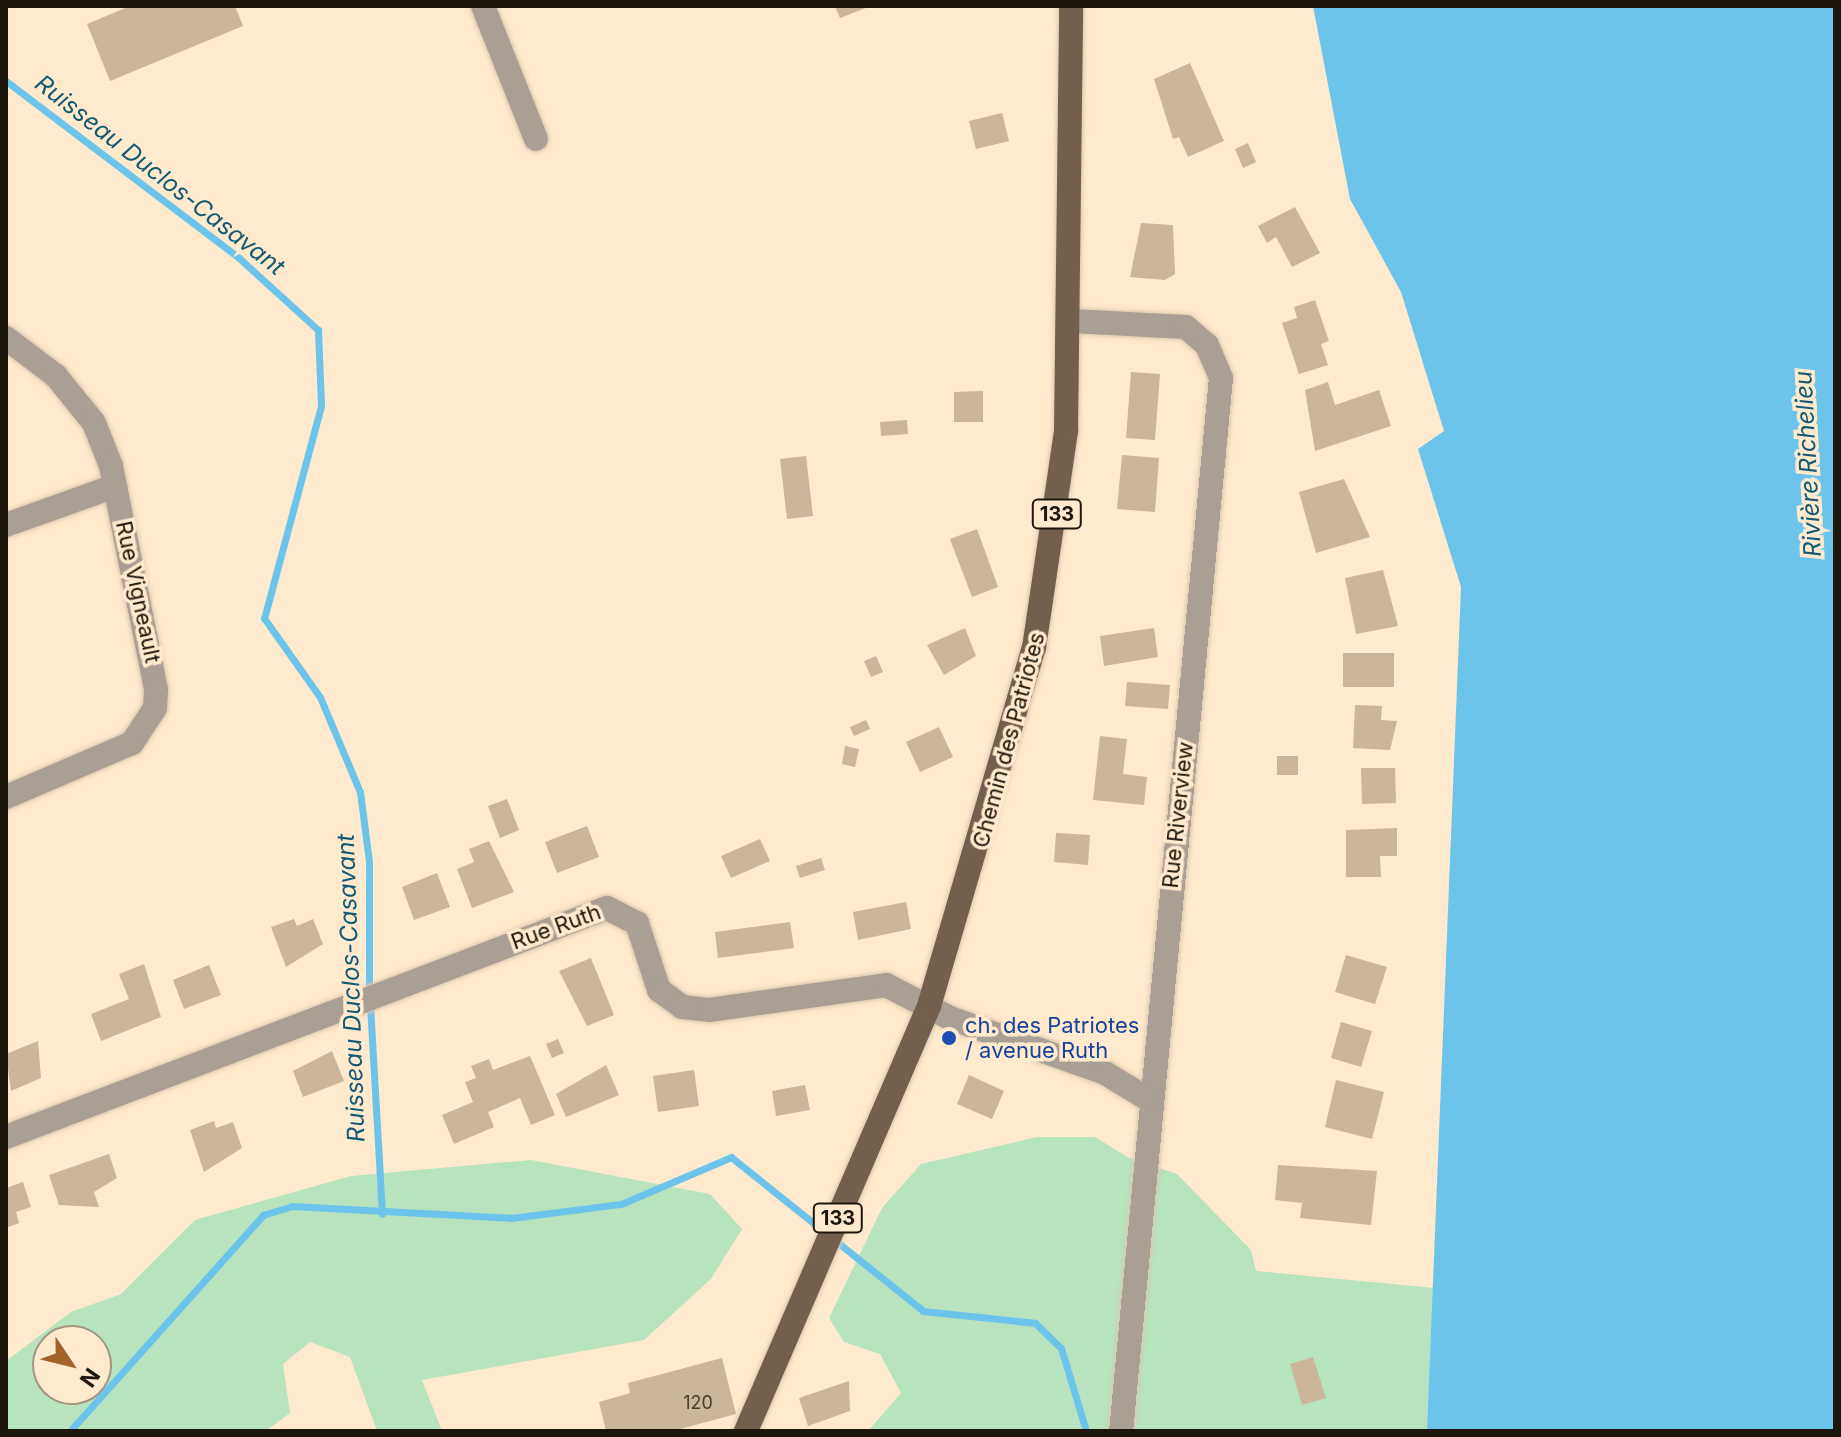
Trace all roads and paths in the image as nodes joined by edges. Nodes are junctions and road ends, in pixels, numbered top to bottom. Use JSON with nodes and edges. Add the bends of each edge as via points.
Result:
{"nodes":[{"id":1,"x":483,"y":6,"type":"edge"},
{"id":2,"x":1071,"y":6,"type":"edge"},
{"id":3,"x":536,"y":139,"type":"dead end"},
{"id":4,"x":1071,"y":321,"type":"junction"},
{"id":5,"x":6,"y":338,"type":"edge"},
{"id":6,"x":115,"y":486,"type":"junction"},
{"id":7,"x":6,"y":525,"type":"edge"},
{"id":8,"x":6,"y":797,"type":"edge"},
{"id":9,"x":929,"y":1006,"type":"junction"},
{"id":10,"x":1148,"y":1099,"type":"junction"},
{"id":11,"x":6,"y":1137,"type":"edge"},
{"id":12,"x":746,"y":1431,"type":"edge"},
{"id":13,"x":1121,"y":1431,"type":"edge"}],
"edges":[{"from":1,"to":3,"type":"street"},
{"from":2,"to":4,"type":"main road","name":"Chemin des Patriotes","number":"133"},
{"from":4,"to":9,"type":"main road","name":"Chemin des Patriotes","number":"133","via":[[1063,464],[1042,612],[988,824]]},
{"from":4,"to":10,"type":"street","name":"Rue Riverview","via":[[1186,327],[1207,345],[1221,378]]},
{"from":5,"to":6,"type":"street","name":"Rue Vigneault","via":[[75,397],[94,423]]},
{"from":6,"to":7,"type":"street"},
{"from":6,"to":8,"type":"street","name":"Rue Vigneault","via":[[154,657],[155,708],[132,743],[112,756]]},
{"from":9,"to":10,"type":"street","name":"Rue Ruth","via":[[1085,1064]]},
{"from":9,"to":11,"type":"street","name":"Rue Ruth","via":[[886,985],[709,1010],[682,1007],[659,990],[637,923],[607,908]]},
{"from":9,"to":12,"type":"main road","name":"Chemin des Patriotes","number":"133"},
{"from":10,"to":13,"type":"street","name":"Rue Riverview"}]}
